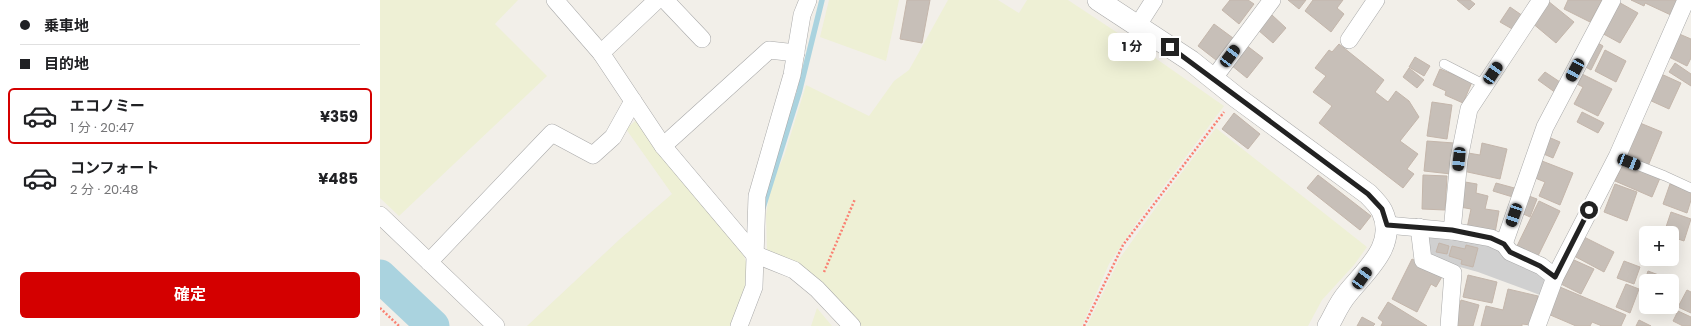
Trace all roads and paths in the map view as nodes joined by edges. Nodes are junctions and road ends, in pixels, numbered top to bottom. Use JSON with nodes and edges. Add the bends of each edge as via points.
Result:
{"nodes":[{"id":1,"x":555,"y":0,"type":"edge"},
{"id":2,"x":808,"y":0,"type":"edge"},
{"id":3,"x":1098,"y":0,"type":"edge"},
{"id":4,"x":1154,"y":0,"type":"edge"},
{"id":5,"x":1272,"y":0,"type":"edge"},
{"id":6,"x":1376,"y":0,"type":"edge"},
{"id":7,"x":1541,"y":0,"type":"edge"},
{"id":8,"x":1612,"y":0,"type":"edge"},
{"id":9,"x":1686,"y":0,"type":"edge"},
{"id":10,"x":655,"y":1,"type":"edge"},
{"id":11,"x":1138,"y":25,"type":"junction"},
{"id":12,"x":702,"y":39,"type":"dead end"},
{"id":13,"x":1349,"y":40,"type":"dead end"},
{"id":14,"x":601,"y":53,"type":"junction"},
{"id":15,"x":796,"y":53,"type":"junction"},
{"id":16,"x":1444,"y":64,"type":"dead end"},
{"id":17,"x":1213,"y":79,"type":"junction"},
{"id":18,"x":1484,"y":85,"type":"junction"},
{"id":19,"x":1236,"y":97,"type":"junction"},
{"id":20,"x":633,"y":101,"type":"junction"},
{"id":21,"x":663,"y":146,"type":"junction"},
{"id":22,"x":1616,"y":158,"type":"junction"},
{"id":23,"x":1691,"y":188,"type":"edge"},
{"id":24,"x":855,"y":199,"type":"dead end"},
{"id":25,"x":380,"y":215,"type":"edge"},
{"id":26,"x":1387,"y":225,"type":"junction"},
{"id":27,"x":1418,"y":227,"type":"junction"},
{"id":28,"x":1452,"y":230,"type":"junction"},
{"id":29,"x":1504,"y":244,"type":"junction"},
{"id":30,"x":754,"y":254,"type":"junction"},
{"id":31,"x":429,"y":262,"type":"junction"},
{"id":32,"x":1555,"y":277,"type":"junction"},
{"id":33,"x":817,"y":289,"type":"junction"},
{"id":34,"x":380,"y":308,"type":"edge"},
{"id":35,"x":1542,"y":325,"type":"edge"},
{"id":36,"x":399,"y":326,"type":"edge"},
{"id":37,"x":496,"y":326,"type":"edge"},
{"id":38,"x":739,"y":326,"type":"edge"},
{"id":39,"x":852,"y":326,"type":"edge"},
{"id":40,"x":1084,"y":326,"type":"edge"},
{"id":41,"x":1328,"y":326,"type":"edge"},
{"id":42,"x":1449,"y":326,"type":"edge"}],
"edges":[{"from":1,"to":14,"type":"street"},
{"from":2,"to":15,"type":"street","via":[[802,15]]},
{"from":3,"to":11,"type":"street"},
{"from":4,"to":11,"type":"street"},
{"from":5,"to":17,"type":"street"},
{"from":6,"to":13,"type":"street"},
{"from":7,"to":18,"type":"street"},
{"from":8,"to":29,"type":"street","via":[[1545,127]]},
{"from":9,"to":22,"type":"street"},
{"from":10,"to":12,"type":"street"},
{"from":10,"to":14,"type":"street"},
{"from":11,"to":17,"type":"street"},
{"from":14,"to":20,"type":"street"},
{"from":15,"to":21,"type":"street","via":[[769,50]]},
{"from":15,"to":30,"type":"street","via":[[757,196]]},
{"from":16,"to":18,"type":"lane"},
{"from":17,"to":19,"type":"street"},
{"from":18,"to":28,"type":"street","via":[[1468,109],[1459,159]]},
{"from":19,"to":26,"type":"street","via":[[1368,194],[1382,209]]},
{"from":19,"to":40,"type":"path","via":[[1123,245]]},
{"from":20,"to":21,"type":"street"},
{"from":20,"to":31,"type":"street","via":[[613,137],[593,155],[552,134]]},
{"from":21,"to":30,"type":"street"},
{"from":22,"to":23,"type":"lane"},
{"from":22,"to":32,"type":"street"},
{"from":24,"to":33,"type":"path"},
{"from":25,"to":31,"type":"street"},
{"from":26,"to":27,"type":"street"},
{"from":26,"to":41,"type":"street","via":[[1386,238],[1379,254],[1362,278],[1346,294]]},
{"from":27,"to":28,"type":"street"},
{"from":27,"to":42,"type":"street","via":[[1423,260],[1453,273]]},
{"from":28,"to":29,"type":"street","via":[[1491,238]]},
{"from":29,"to":32,"type":"street","via":[[1510,252],[1540,266]]},
{"from":30,"to":33,"type":"street","via":[[794,270]]},
{"from":30,"to":38,"type":"street","via":[[754,288]]},
{"from":31,"to":37,"type":"street"},
{"from":32,"to":35,"type":"street"},
{"from":33,"to":39,"type":"street"},
{"from":34,"to":36,"type":"path"}]}
